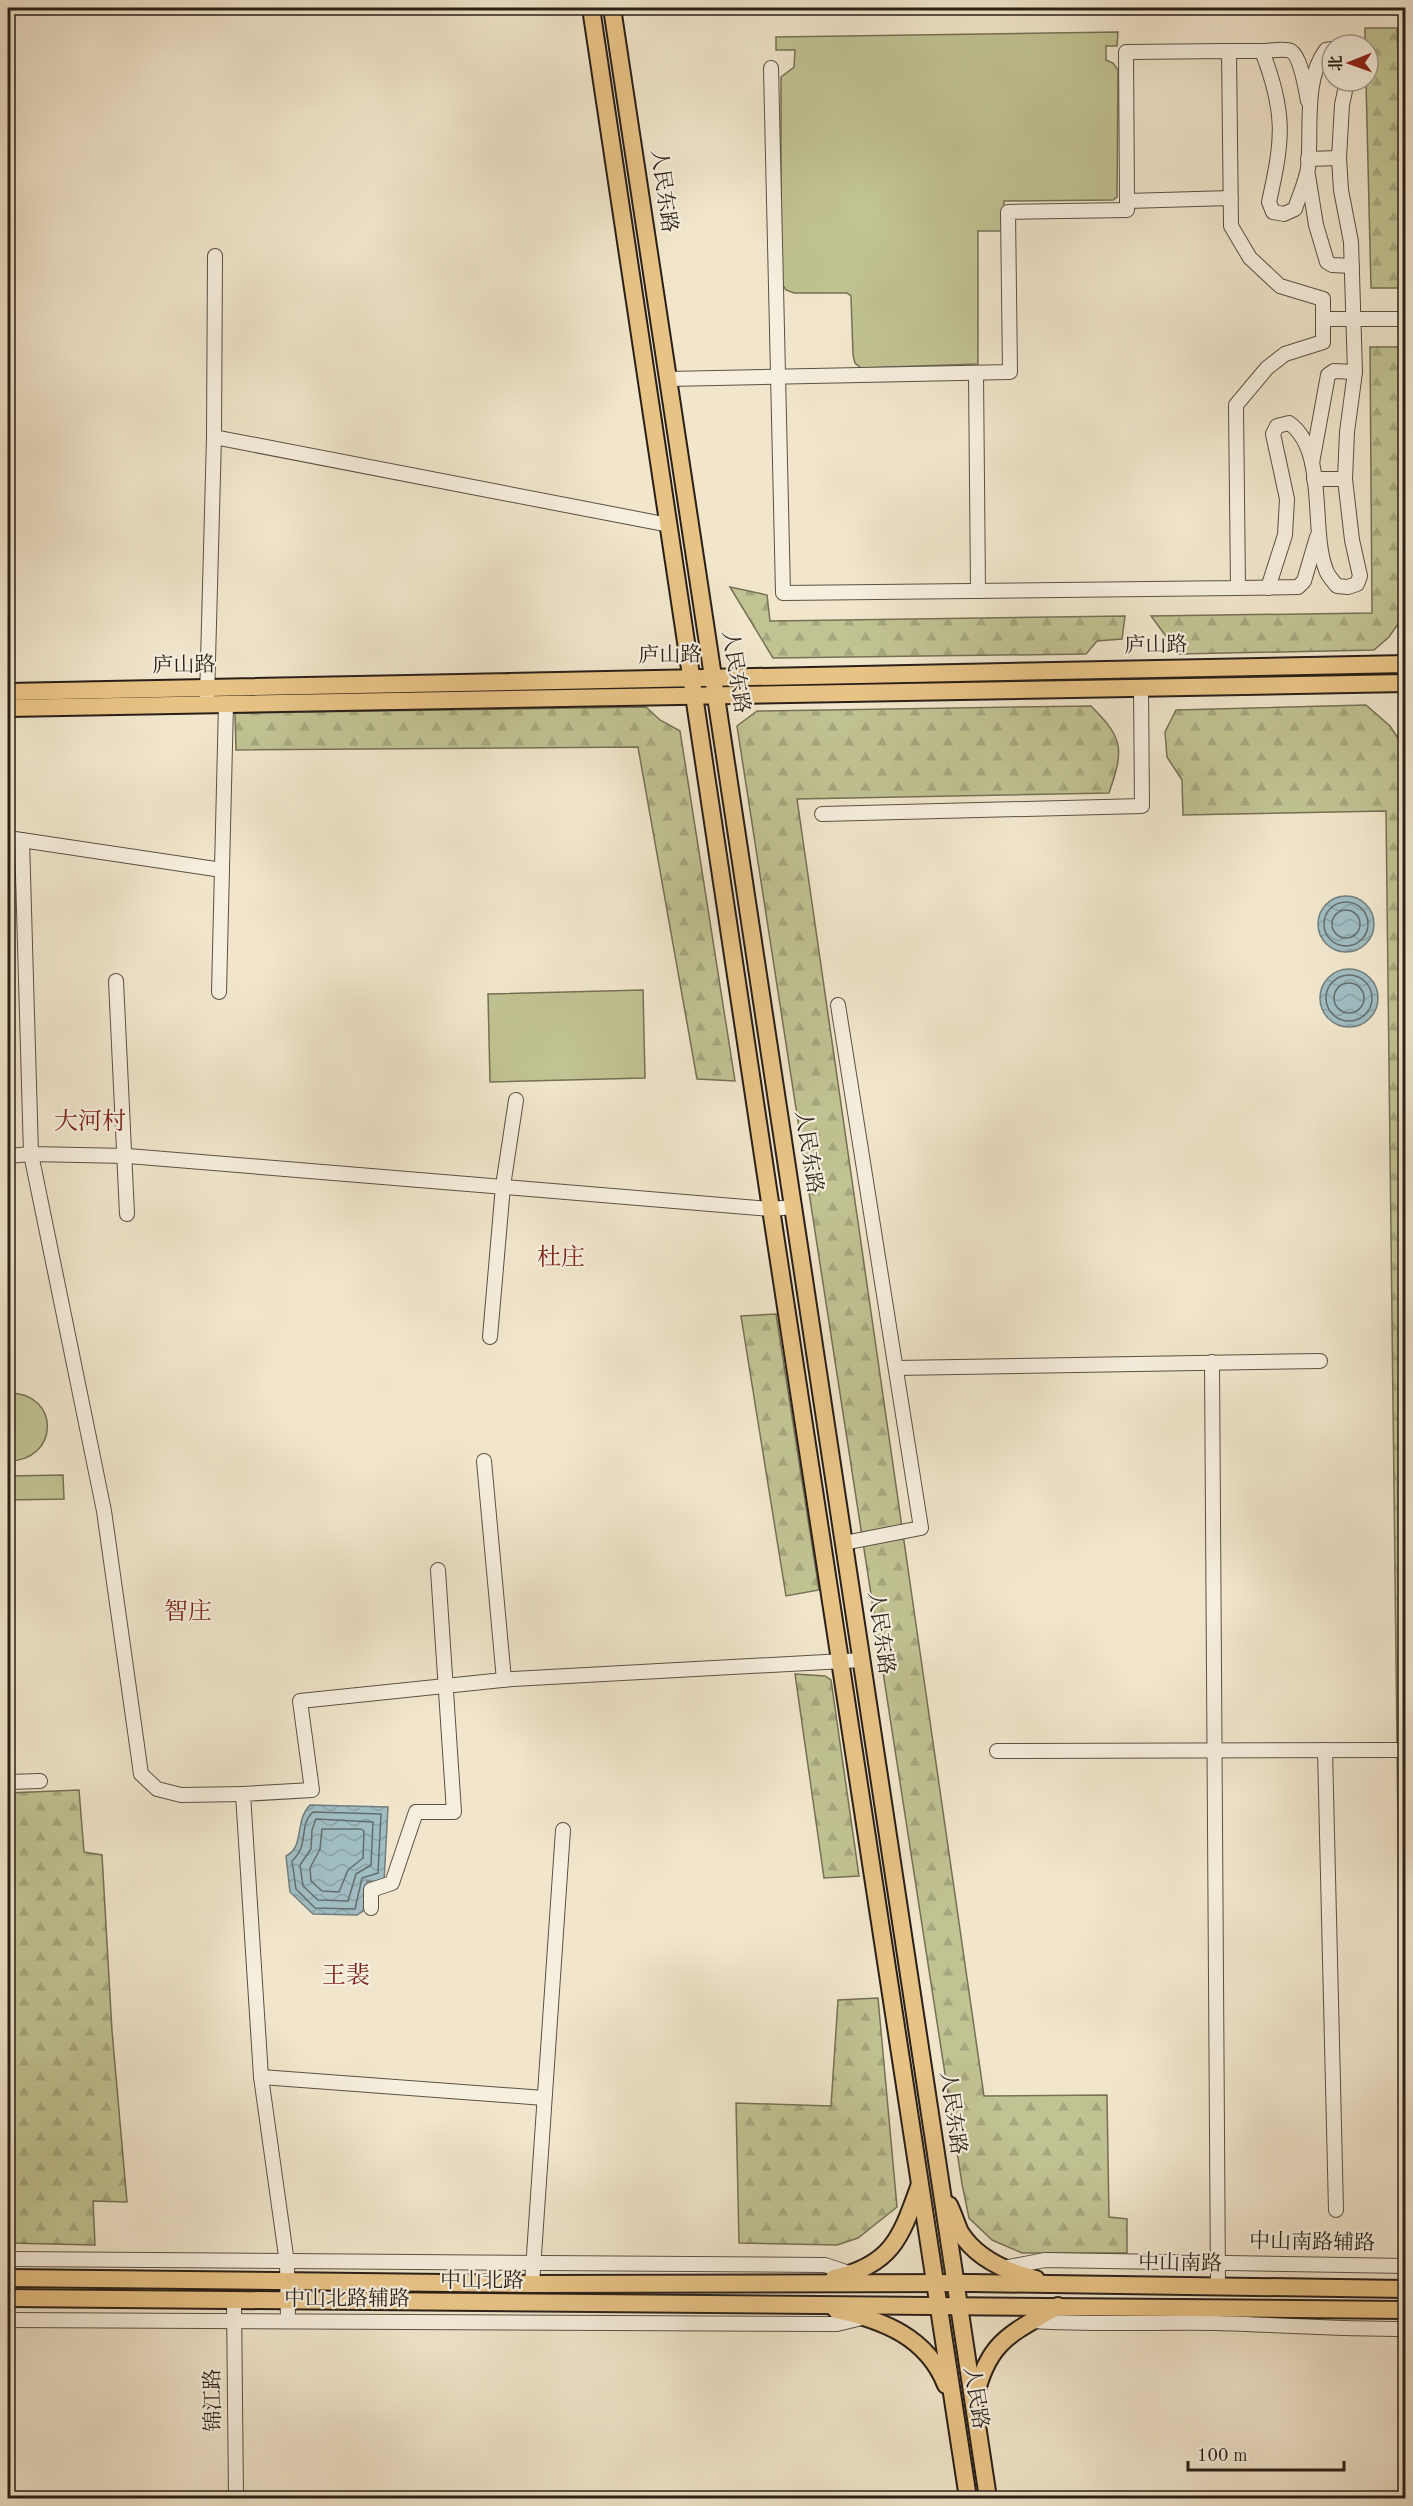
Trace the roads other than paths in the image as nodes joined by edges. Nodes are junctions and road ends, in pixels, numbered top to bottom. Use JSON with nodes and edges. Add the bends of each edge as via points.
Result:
{"nodes":[{"id":1,"x":591,"y":8,"type":"edge"},
{"id":2,"x":612,"y":8,"type":"edge"},
{"id":3,"x":1229,"y":51,"type":"junction"},
{"id":4,"x":1262,"y":51,"type":"junction"},
{"id":5,"x":1320,"y":58,"type":"edge"},
{"id":6,"x":771,"y":68,"type":"dead end"},
{"id":7,"x":1309,"y":75,"type":"junction"},
{"id":8,"x":1346,"y":93,"type":"edge"},
{"id":9,"x":1339,"y":158,"type":"junction"},
{"id":10,"x":1308,"y":164,"type":"junction"},
{"id":11,"x":1231,"y":198,"type":"junction"},
{"id":12,"x":1127,"y":201,"type":"junction"},
{"id":13,"x":1296,"y":205,"type":"junction"},
{"id":14,"x":1313,"y":205,"type":"junction"},
{"id":15,"x":215,"y":256,"type":"dead end"},
{"id":16,"x":1352,"y":266,"type":"junction"},
{"id":17,"x":1325,"y":319,"type":"junction"},
{"id":18,"x":1354,"y":319,"type":"junction"},
{"id":19,"x":1406,"y":319,"type":"edge"},
{"id":20,"x":1355,"y":372,"type":"junction"},
{"id":21,"x":976,"y":373,"type":"junction"},
{"id":22,"x":778,"y":377,"type":"junction"},
{"id":23,"x":668,"y":379,"type":"junction"},
{"id":24,"x":1301,"y":435,"type":"junction"},
{"id":25,"x":1316,"y":435,"type":"junction"},
{"id":26,"x":214,"y":437,"type":"junction"},
{"id":27,"x":1313,"y":472,"type":"junction"},
{"id":28,"x":1345,"y":480,"type":"junction"},
{"id":29,"x":669,"y":525,"type":"junction"},
{"id":30,"x":1317,"y":560,"type":"junction"},
{"id":31,"x":1238,"y":588,"type":"junction"},
{"id":32,"x":1268,"y":588,"type":"junction"},
{"id":33,"x":978,"y":591,"type":"junction"},
{"id":34,"x":1406,"y":664,"type":"edge"},
{"id":35,"x":1141,"y":669,"type":"junction"},
{"id":36,"x":691,"y":678,"type":"junction"},
{"id":37,"x":712,"y":678,"type":"junction"},
{"id":38,"x":1406,"y":683,"type":"edge"},
{"id":39,"x":1141,"y":687,"type":"junction"},
{"id":40,"x":8,"y":692,"type":"edge"},
{"id":41,"x":694,"y":695,"type":"junction"},
{"id":42,"x":716,"y":695,"type":"junction"},
{"id":43,"x":207,"y":697,"type":"junction"},
{"id":44,"x":226,"y":704,"type":"junction"},
{"id":45,"x":8,"y":708,"type":"edge"},
{"id":46,"x":822,"y":814,"type":"dead end"},
{"id":47,"x":15,"y":839,"type":"edge"},
{"id":48,"x":222,"y":870,"type":"junction"},
{"id":49,"x":116,"y":981,"type":"dead end"},
{"id":50,"x":219,"y":992,"type":"dead end"},
{"id":51,"x":838,"y":1005,"type":"dead end"},
{"id":52,"x":516,"y":1100,"type":"dead end"},
{"id":53,"x":31,"y":1154,"type":"junction"},
{"id":54,"x":8,"y":1156,"type":"edge"},
{"id":55,"x":125,"y":1156,"type":"junction"},
{"id":56,"x":504,"y":1186,"type":"junction"},
{"id":57,"x":794,"y":1207,"type":"junction"},
{"id":58,"x":771,"y":1209,"type":"junction"},
{"id":59,"x":127,"y":1214,"type":"dead end"},
{"id":60,"x":490,"y":1337,"type":"dead end"},
{"id":61,"x":1320,"y":1361,"type":"dead end"},
{"id":62,"x":1212,"y":1362,"type":"junction"},
{"id":63,"x":896,"y":1368,"type":"junction"},
{"id":64,"x":484,"y":1461,"type":"dead end"},
{"id":65,"x":844,"y":1543,"type":"junction"},
{"id":66,"x":438,"y":1570,"type":"dead end"},
{"id":67,"x":862,"y":1660,"type":"junction"},
{"id":68,"x":839,"y":1662,"type":"junction"},
{"id":69,"x":504,"y":1680,"type":"junction"},
{"id":70,"x":448,"y":1686,"type":"junction"},
{"id":71,"x":997,"y":1750,"type":"dead end"},
{"id":72,"x":1216,"y":1750,"type":"junction"},
{"id":73,"x":1324,"y":1750,"type":"junction"},
{"id":74,"x":1406,"y":1750,"type":"edge"},
{"id":75,"x":40,"y":1781,"type":"dead end"},
{"id":76,"x":8,"y":1782,"type":"edge"},
{"id":77,"x":243,"y":1794,"type":"junction"},
{"id":78,"x":563,"y":1830,"type":"dead end"},
{"id":79,"x":371,"y":1908,"type":"dead end"},
{"id":80,"x":261,"y":2077,"type":"junction"},
{"id":81,"x":544,"y":2098,"type":"junction"},
{"id":82,"x":921,"y":2183,"type":"junction"},
{"id":83,"x":940,"y":2183,"type":"junction"},
{"id":84,"x":1336,"y":2210,"type":"dead end"},
{"id":85,"x":8,"y":2259,"type":"edge"},
{"id":86,"x":1218,"y":2261,"type":"junction"},
{"id":87,"x":287,"y":2263,"type":"junction"},
{"id":88,"x":533,"y":2265,"type":"junction"},
{"id":89,"x":1406,"y":2266,"type":"edge"},
{"id":90,"x":1003,"y":2268,"type":"junction"},
{"id":91,"x":852,"y":2274,"type":"junction"},
{"id":92,"x":8,"y":2278,"type":"edge"},
{"id":93,"x":287,"y":2282,"type":"junction"},
{"id":94,"x":935,"y":2283,"type":"junction"},
{"id":95,"x":955,"y":2283,"type":"junction"},
{"id":96,"x":532,"y":2284,"type":"junction"},
{"id":97,"x":807,"y":2284,"type":"junction"},
{"id":98,"x":1060,"y":2286,"type":"junction"},
{"id":99,"x":1218,"y":2287,"type":"junction"},
{"id":100,"x":1406,"y":2289,"type":"edge"},
{"id":101,"x":8,"y":2298,"type":"edge"},
{"id":102,"x":234,"y":2302,"type":"junction"},
{"id":103,"x":803,"y":2303,"type":"junction"},
{"id":104,"x":938,"y":2304,"type":"junction"},
{"id":105,"x":957,"y":2304,"type":"junction"},
{"id":106,"x":1060,"y":2305,"type":"junction"},
{"id":107,"x":1406,"y":2310,"type":"edge"},
{"id":108,"x":288,"y":2311,"type":"junction"},
{"id":109,"x":1217,"y":2315,"type":"junction"},
{"id":110,"x":866,"y":2317,"type":"junction"},
{"id":111,"x":8,"y":2320,"type":"edge"},
{"id":112,"x":234,"y":2320,"type":"junction"},
{"id":113,"x":1033,"y":2321,"type":"junction"},
{"id":114,"x":1406,"y":2329,"type":"edge"},
{"id":115,"x":953,"y":2404,"type":"junction"},
{"id":116,"x":973,"y":2404,"type":"junction"},
{"id":117,"x":236,"y":2499,"type":"edge"},
{"id":118,"x":968,"y":2499,"type":"edge"},
{"id":119,"x":988,"y":2499,"type":"edge"}],
"edges":[{"from":1,"to":29,"type":"main road","name":"人民东路"},
{"from":2,"to":23,"type":"main road","name":"人民东路"},
{"from":3,"to":4,"type":"street"},
{"from":3,"to":11,"type":"street"},
{"from":3,"to":12,"type":"street","via":[[1126,52]]},
{"from":4,"to":7,"type":"street","via":[[1290,50]]},
{"from":4,"to":13,"type":"street","via":[[1280,107],[1281,136],[1269,202],[1273,212],[1284,214]]},
{"from":5,"to":7,"type":"street"},
{"from":6,"to":22,"type":"street"},
{"from":7,"to":10,"type":"street"},
{"from":8,"to":9,"type":"street"},
{"from":9,"to":10,"type":"street"},
{"from":9,"to":16,"type":"street"},
{"from":10,"to":13,"type":"street"},
{"from":10,"to":14,"type":"street"},
{"from":11,"to":12,"type":"street"},
{"from":11,"to":17,"type":"street","via":[[1231,226],[1250,258],[1280,286],[1323,299]]},
{"from":12,"to":21,"type":"street","via":[[1127,210],[1008,212],[1010,372]]},
{"from":13,"to":14,"type":"street"},
{"from":14,"to":16,"type":"street","via":[[1327,262]]},
{"from":15,"to":26,"type":"street"},
{"from":16,"to":18,"type":"street"},
{"from":17,"to":18,"type":"street"},
{"from":17,"to":31,"type":"street","via":[[1323,342],[1285,354],[1267,368],[1236,405]]},
{"from":18,"to":19,"type":"street"},
{"from":18,"to":20,"type":"street"},
{"from":20,"to":25,"type":"street","via":[[1334,371],[1328,375]]},
{"from":20,"to":28,"type":"street"},
{"from":21,"to":22,"type":"street"},
{"from":21,"to":33,"type":"street"},
{"from":22,"to":23,"type":"street"},
{"from":22,"to":33,"type":"street","via":[[783,593]]},
{"from":23,"to":37,"type":"main road","name":"人民东路"},
{"from":24,"to":25,"type":"street"},
{"from":24,"to":27,"type":"street"},
{"from":24,"to":32,"type":"street","via":[[1288,423],[1277,426],[1273,434],[1287,498],[1285,535]]},
{"from":25,"to":27,"type":"street"},
{"from":26,"to":29,"type":"street"},
{"from":26,"to":43,"type":"street"},
{"from":27,"to":28,"type":"street"},
{"from":27,"to":30,"type":"street","via":[[1319,530]]},
{"from":28,"to":30,"type":"street","via":[[1360,576],[1357,584],[1337,586]]},
{"from":29,"to":36,"type":"main road","name":"人民东路"},
{"from":30,"to":32,"type":"street","via":[[1298,587]]},
{"from":31,"to":32,"type":"street"},
{"from":31,"to":33,"type":"street"},
{"from":34,"to":35,"type":"main road","name":"庐山路"},
{"from":35,"to":37,"type":"main road","name":"庐山路"},
{"from":35,"to":39,"type":"main road"},
{"from":36,"to":37,"type":"main road","name":"庐山路"},
{"from":36,"to":41,"type":"main road","name":"人民东路"},
{"from":36,"to":43,"type":"main road","name":"庐山路"},
{"from":37,"to":42,"type":"main road","name":"人民东路"},
{"from":38,"to":39,"type":"main road","name":"庐山路"},
{"from":39,"to":42,"type":"main road","name":"庐山路"},
{"from":39,"to":46,"type":"street","via":[[1142,806]]},
{"from":40,"to":43,"type":"main road","name":"庐山路"},
{"from":41,"to":42,"type":"main road","name":"庐山路"},
{"from":41,"to":44,"type":"main road","name":"庐山路"},
{"from":41,"to":58,"type":"main road","name":"人民东路"},
{"from":42,"to":57,"type":"main road","name":"人民东路"},
{"from":43,"to":44,"type":"main road","name":"庐山路"},
{"from":43,"to":45,"type":"main road","name":"庐山路"},
{"from":44,"to":48,"type":"street"},
{"from":47,"to":48,"type":"street"},
{"from":47,"to":53,"type":"street"},
{"from":48,"to":50,"type":"street"},
{"from":49,"to":55,"type":"street"},
{"from":51,"to":63,"type":"street"},
{"from":52,"to":56,"type":"street"},
{"from":53,"to":54,"type":"street"},
{"from":53,"to":55,"type":"street"},
{"from":53,"to":77,"type":"street","via":[[104,1511],[141,1774],[157,1789],[181,1795]]},
{"from":55,"to":56,"type":"street"},
{"from":55,"to":59,"type":"street"},
{"from":56,"to":58,"type":"street"},
{"from":56,"to":60,"type":"street"},
{"from":57,"to":58,"type":"street"},
{"from":57,"to":65,"type":"main road","name":"人民东路"},
{"from":58,"to":68,"type":"main road","name":"人民东路"},
{"from":61,"to":62,"type":"street"},
{"from":62,"to":63,"type":"street"},
{"from":62,"to":72,"type":"street"},
{"from":63,"to":65,"type":"street","via":[[921,1528]]},
{"from":64,"to":69,"type":"street"},
{"from":65,"to":67,"type":"main road","name":"人民东路"},
{"from":66,"to":70,"type":"street"},
{"from":67,"to":68,"type":"street"},
{"from":67,"to":83,"type":"main road","name":"人民东路"},
{"from":68,"to":69,"type":"street"},
{"from":68,"to":82,"type":"main road","name":"人民东路"},
{"from":69,"to":70,"type":"street"},
{"from":70,"to":77,"type":"street","via":[[300,1701],[312,1790]]},
{"from":70,"to":79,"type":"street","via":[[454,1812],[416,1812],[392,1883],[371,1890]]},
{"from":71,"to":72,"type":"street"},
{"from":72,"to":73,"type":"street"},
{"from":72,"to":86,"type":"street"},
{"from":73,"to":74,"type":"street"},
{"from":73,"to":84,"type":"street"},
{"from":75,"to":76,"type":"street"},
{"from":77,"to":80,"type":"street"},
{"from":78,"to":81,"type":"street"},
{"from":80,"to":81,"type":"street"},
{"from":80,"to":87,"type":"street"},
{"from":81,"to":88,"type":"street"},
{"from":82,"to":91,"type":"main road","via":[[902,2235],[885,2254]]},
{"from":82,"to":94,"type":"main road","name":"人民东路"},
{"from":83,"to":90,"type":"main road","via":[[961,2232],[978,2252]]},
{"from":83,"to":95,"type":"main road","name":"人民东路"},
{"from":85,"to":87,"type":"street","name":"中山北路辅路"},
{"from":86,"to":89,"type":"street","name":"中山南路辅路"},
{"from":86,"to":90,"type":"street","name":"中山南路辅路","via":[[1045,2259]]},
{"from":86,"to":99,"type":"street"},
{"from":87,"to":88,"type":"street","name":"中山北路辅路"},
{"from":87,"to":93,"type":"street"},
{"from":88,"to":91,"type":"street","name":"中山北路辅路","via":[[825,2265]]},
{"from":88,"to":96,"type":"street"},
{"from":90,"to":98,"type":"main road"},
{"from":91,"to":97,"type":"main road"},
{"from":92,"to":93,"type":"main road","name":"中山北路"},
{"from":93,"to":96,"type":"main road","name":"中山北路"},
{"from":93,"to":108,"type":"street"},
{"from":94,"to":95,"type":"main road","name":"中山北路"},
{"from":94,"to":97,"type":"main road","name":"中山北路"},
{"from":94,"to":104,"type":"main road","name":"人民东路"},
{"from":95,"to":98,"type":"main road","name":"中山南路"},
{"from":95,"to":105,"type":"main road","name":"人民东路"},
{"from":96,"to":97,"type":"main road","name":"中山北路"},
{"from":98,"to":99,"type":"main road","name":"中山南路"},
{"from":99,"to":100,"type":"main road","name":"中山南路"},
{"from":99,"to":109,"type":"main road"},
{"from":101,"to":102,"type":"main road","name":"中山北路"},
{"from":102,"to":108,"type":"main road","name":"中山北路"},
{"from":102,"to":112,"type":"street","name":"锦江路"},
{"from":103,"to":104,"type":"main road","name":"中山北路"},
{"from":103,"to":108,"type":"main road","name":"中山北路"},
{"from":103,"to":110,"type":"main road"},
{"from":104,"to":105,"type":"main road","name":"中山北路"},
{"from":104,"to":115,"type":"main road","name":"人民路"},
{"from":105,"to":106,"type":"main road","name":"中山南路"},
{"from":105,"to":116,"type":"main road","name":"人民路"},
{"from":106,"to":109,"type":"main road","name":"中山南路"},
{"from":106,"to":113,"type":"main road"},
{"from":107,"to":109,"type":"main road","name":"中山南路"},
{"from":108,"to":110,"type":"street","name":"中山北路辅路","via":[[837,2324]]},
{"from":108,"to":112,"type":"street","name":"中山北路辅路"},
{"from":109,"to":113,"type":"street","via":[[1083,2324]]},
{"from":109,"to":114,"type":"street","via":[[1328,2329]]},
{"from":110,"to":115,"type":"main road","via":[[909,2337],[928,2354]]},
{"from":111,"to":112,"type":"street","name":"中山北路辅路"},
{"from":112,"to":117,"type":"street","name":"锦江路"},
{"from":113,"to":116,"type":"main road","via":[[1008,2335],[990,2354]]},
{"from":115,"to":118,"type":"main road","name":"人民路"},
{"from":116,"to":119,"type":"main road","name":"人民路"}]}
